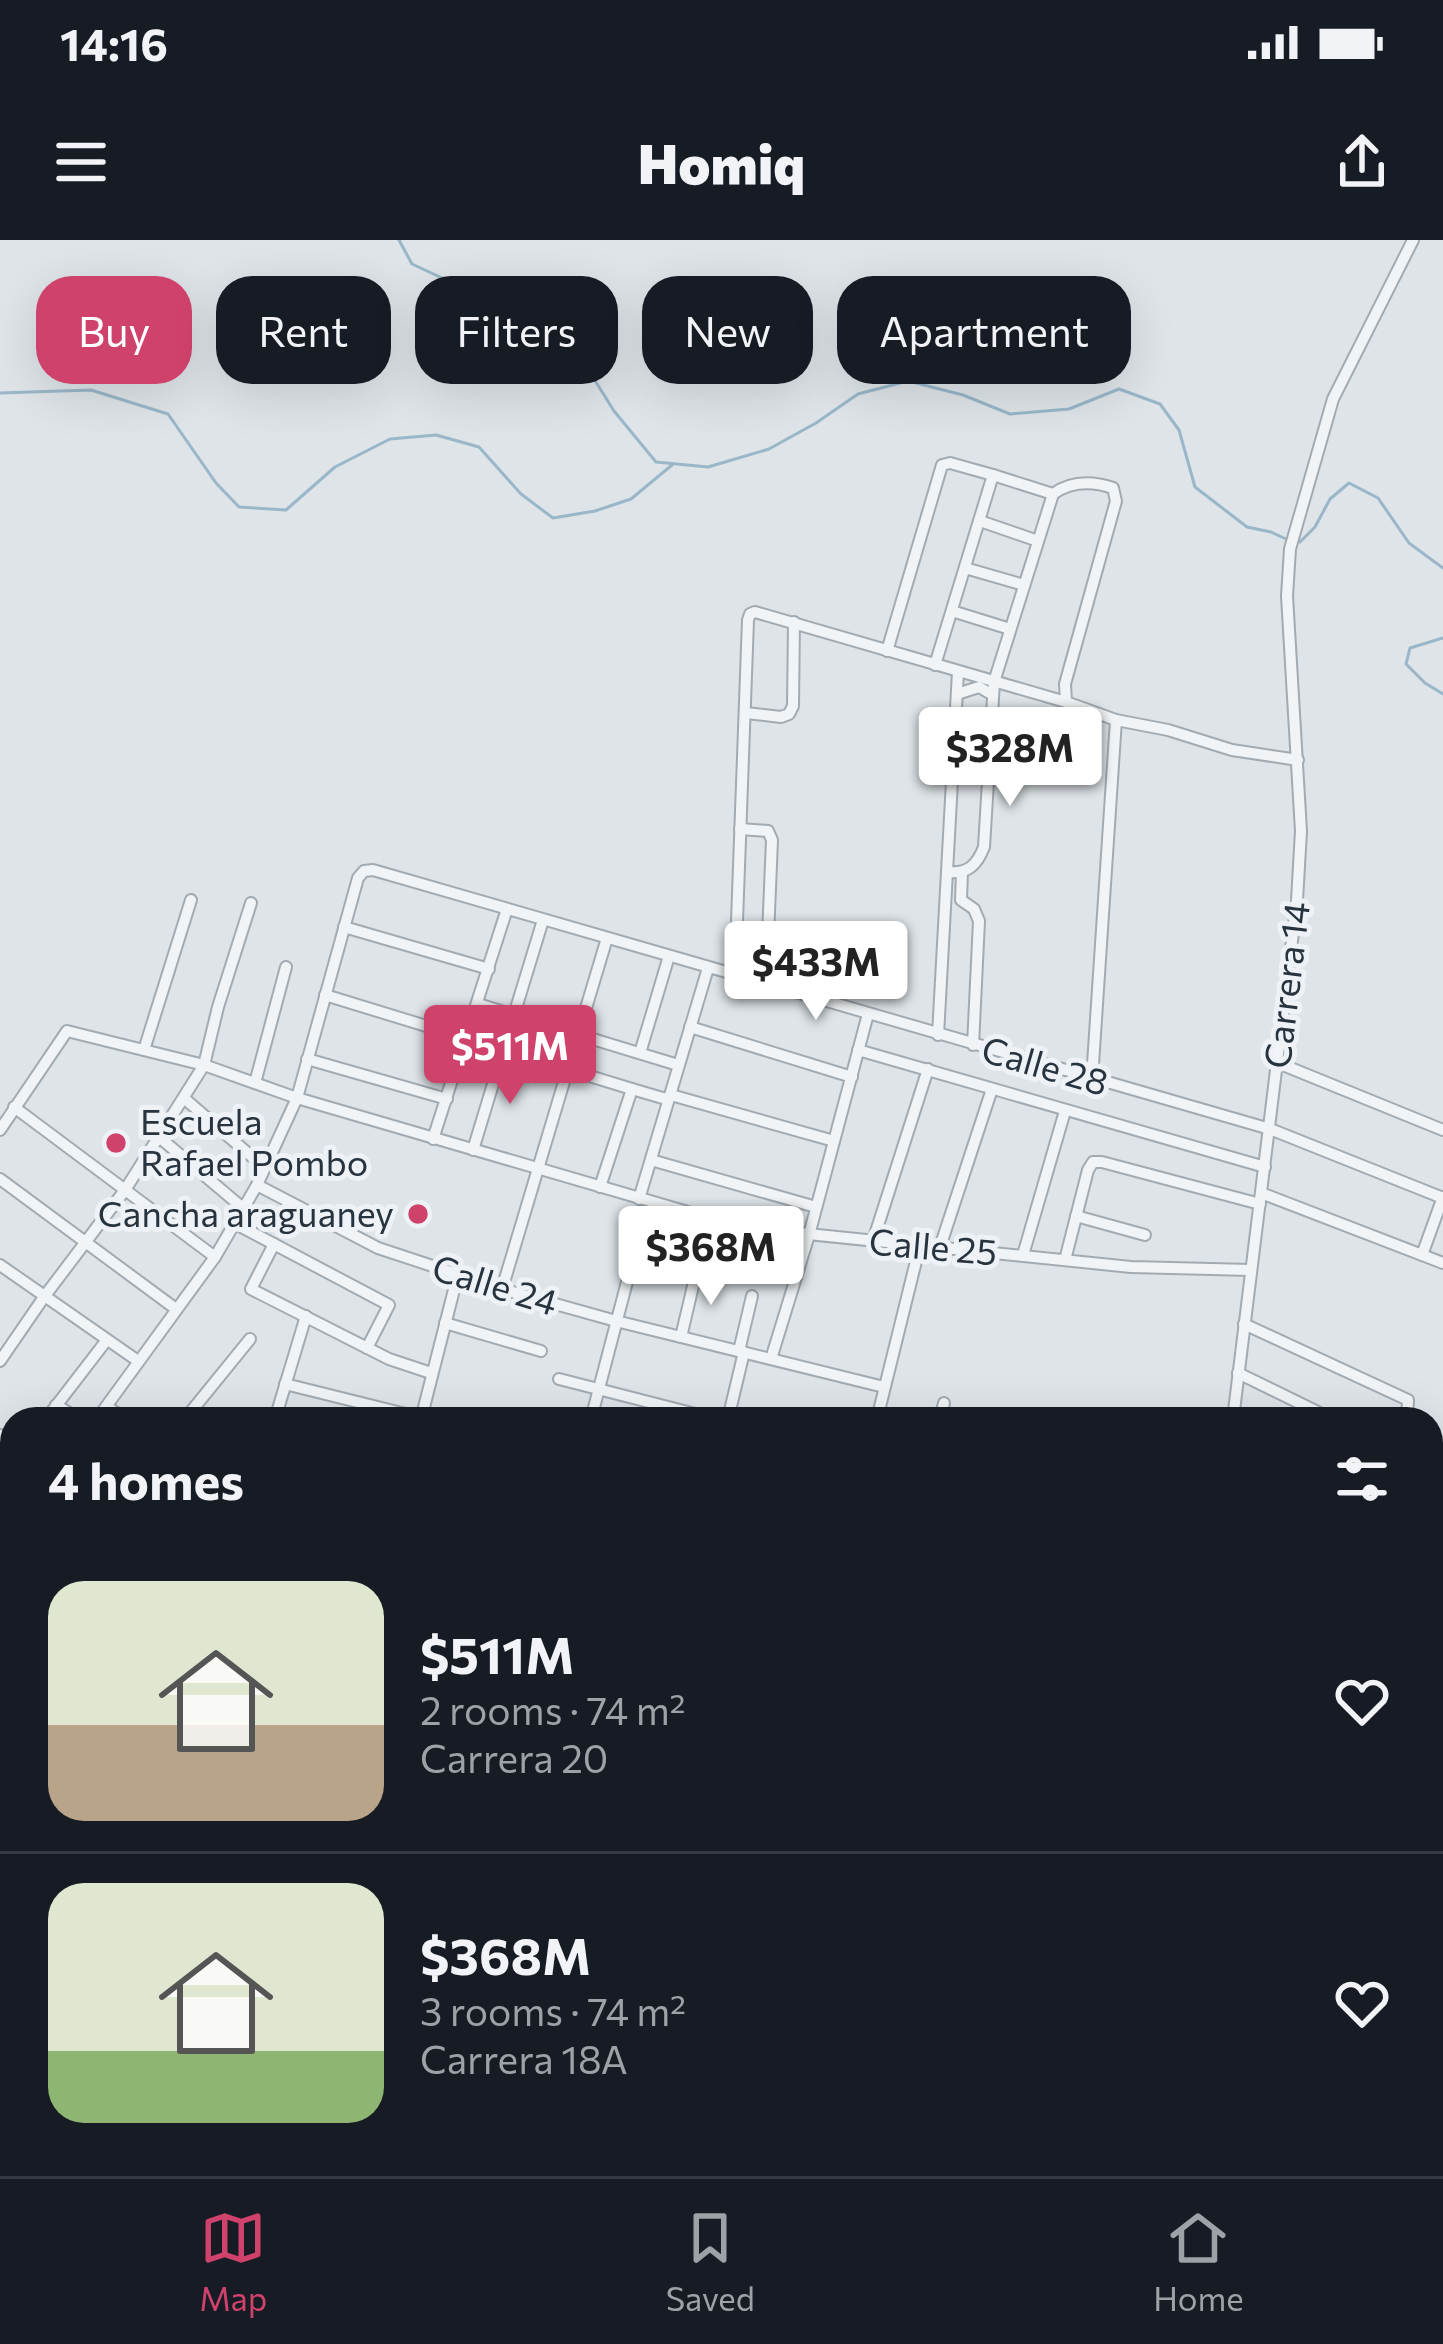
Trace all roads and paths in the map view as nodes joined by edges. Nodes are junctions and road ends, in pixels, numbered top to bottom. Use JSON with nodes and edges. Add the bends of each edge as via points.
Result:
{"nodes":[{"id":1,"x":1413,"y":240,"type":"edge"},
{"id":2,"x":993,"y":475,"type":"junction"},
{"id":3,"x":1053,"y":494,"type":"junction"},
{"id":4,"x":980,"y":521,"type":"junction"},
{"id":5,"x":1038,"y":541,"type":"junction"},
{"id":6,"x":965,"y":568,"type":"junction"},
{"id":7,"x":1024,"y":585,"type":"junction"},
{"id":8,"x":952,"y":611,"type":"junction"},
{"id":9,"x":794,"y":622,"type":"junction"},
{"id":10,"x":1010,"y":629,"type":"junction"},
{"id":11,"x":886,"y":651,"type":"junction"},
{"id":12,"x":935,"y":665,"type":"junction"},
{"id":13,"x":958,"y":672,"type":"junction"},
{"id":14,"x":993,"y":688,"type":"junction"},
{"id":15,"x":957,"y":694,"type":"junction"},
{"id":16,"x":1066,"y":702,"type":"junction"},
{"id":17,"x":746,"y":713,"type":"junction"},
{"id":18,"x":1116,"y":720,"type":"junction"},
{"id":19,"x":1298,"y":760,"type":"junction"},
{"id":20,"x":740,"y":830,"type":"junction"},
{"id":21,"x":948,"y":872,"type":"junction"},
{"id":22,"x":962,"y":872,"type":"junction"},
{"id":23,"x":191,"y":900,"type":"dead end"},
{"id":24,"x":251,"y":903,"type":"dead end"},
{"id":25,"x":964,"y":904,"type":"junction"},
{"id":26,"x":507,"y":909,"type":"junction"},
{"id":27,"x":946,"y":917,"type":"junction"},
{"id":28,"x":543,"y":920,"type":"junction"},
{"id":29,"x":344,"y":927,"type":"junction"},
{"id":30,"x":607,"y":938,"type":"junction"},
{"id":31,"x":669,"y":956,"type":"junction"},
{"id":32,"x":286,"y":967,"type":"dead end"},
{"id":33,"x":708,"y":968,"type":"junction"},
{"id":34,"x":489,"y":969,"type":"junction"},
{"id":35,"x":735,"y":976,"type":"junction"},
{"id":36,"x":766,"y":984,"type":"junction"},
{"id":37,"x":325,"y":995,"type":"junction"},
{"id":38,"x":478,"y":1004,"type":"junction"},
{"id":39,"x":868,"y":1014,"type":"junction"},
{"id":40,"x":514,"y":1015,"type":"junction"},
{"id":41,"x":690,"y":1028,"type":"junction"},
{"id":42,"x":578,"y":1034,"type":"junction"},
{"id":43,"x":938,"y":1035,"type":"junction"},
{"id":44,"x":466,"y":1038,"type":"junction"},
{"id":45,"x":973,"y":1045,"type":"junction"},
{"id":46,"x":144,"y":1050,"type":"junction"},
{"id":47,"x":858,"y":1050,"type":"junction"},
{"id":48,"x":503,"y":1051,"type":"junction"},
{"id":49,"x":640,"y":1052,"type":"junction"},
{"id":50,"x":307,"y":1059,"type":"junction"},
{"id":51,"x":1278,"y":1064,"type":"junction"},
{"id":52,"x":204,"y":1065,"type":"junction"},
{"id":53,"x":678,"y":1065,"type":"junction"},
{"id":54,"x":928,"y":1070,"type":"junction"},
{"id":55,"x":568,"y":1071,"type":"junction"},
{"id":56,"x":851,"y":1077,"type":"junction"},
{"id":57,"x":1091,"y":1079,"type":"junction"},
{"id":58,"x":254,"y":1083,"type":"junction"},
{"id":59,"x":992,"y":1089,"type":"junction"},
{"id":60,"x":632,"y":1090,"type":"junction"},
{"id":61,"x":671,"y":1095,"type":"junction"},
{"id":62,"x":297,"y":1098,"type":"junction"},
{"id":63,"x":185,"y":1099,"type":"junction"},
{"id":64,"x":446,"y":1099,"type":"junction"},
{"id":65,"x":14,"y":1107,"type":"junction"},
{"id":66,"x":1065,"y":1111,"type":"junction"},
{"id":67,"x":1270,"y":1129,"type":"junction"},
{"id":68,"x":0,"y":1130,"type":"edge"},
{"id":69,"x":1443,"y":1130,"type":"edge"},
{"id":70,"x":160,"y":1137,"type":"junction"},
{"id":71,"x":433,"y":1139,"type":"junction"},
{"id":72,"x":834,"y":1141,"type":"junction"},
{"id":73,"x":473,"y":1150,"type":"junction"},
{"id":74,"x":651,"y":1160,"type":"junction"},
{"id":75,"x":1265,"y":1166,"type":"junction"},
{"id":76,"x":265,"y":1168,"type":"junction"},
{"id":77,"x":538,"y":1169,"type":"junction"},
{"id":78,"x":0,"y":1179,"type":"edge"},
{"id":79,"x":257,"y":1185,"type":"junction"},
{"id":80,"x":600,"y":1186,"type":"junction"},
{"id":81,"x":124,"y":1190,"type":"junction"},
{"id":82,"x":1443,"y":1198,"type":"edge"},
{"id":83,"x":638,"y":1199,"type":"junction"},
{"id":84,"x":1260,"y":1199,"type":"junction"},
{"id":85,"x":816,"y":1207,"type":"junction"},
{"id":86,"x":244,"y":1209,"type":"junction"},
{"id":87,"x":1076,"y":1216,"type":"junction"},
{"id":88,"x":236,"y":1224,"type":"junction"},
{"id":89,"x":809,"y":1234,"type":"junction"},
{"id":90,"x":1145,"y":1235,"type":"dead end"},
{"id":91,"x":638,"y":1240,"type":"dead end"},
{"id":92,"x":873,"y":1241,"type":"junction"},
{"id":93,"x":86,"y":1243,"type":"junction"},
{"id":94,"x":274,"y":1244,"type":"junction"},
{"id":95,"x":920,"y":1245,"type":"junction"},
{"id":96,"x":940,"y":1247,"type":"junction"},
{"id":97,"x":1023,"y":1255,"type":"junction"},
{"id":98,"x":1422,"y":1255,"type":"junction"},
{"id":99,"x":215,"y":1257,"type":"junction"},
{"id":100,"x":1065,"y":1260,"type":"junction"},
{"id":101,"x":1443,"y":1263,"type":"edge"},
{"id":102,"x":0,"y":1264,"type":"edge"},
{"id":103,"x":697,"y":1269,"type":"dead end"},
{"id":104,"x":1251,"y":1270,"type":"junction"},
{"id":105,"x":458,"y":1274,"type":"junction"},
{"id":106,"x":502,"y":1289,"type":"junction"},
{"id":107,"x":752,"y":1296,"type":"dead end"},
{"id":108,"x":44,"y":1297,"type":"junction"},
{"id":109,"x":176,"y":1309,"type":"junction"},
{"id":110,"x":306,"y":1316,"type":"junction"},
{"id":111,"x":616,"y":1321,"type":"junction"},
{"id":112,"x":445,"y":1323,"type":"junction"},
{"id":113,"x":1244,"y":1324,"type":"junction"},
{"id":114,"x":681,"y":1337,"type":"junction"},
{"id":115,"x":250,"y":1339,"type":"dead end"},
{"id":116,"x":106,"y":1341,"type":"junction"},
{"id":117,"x":367,"y":1348,"type":"junction"},
{"id":118,"x":541,"y":1351,"type":"dead end"},
{"id":119,"x":741,"y":1352,"type":"junction"},
{"id":120,"x":2,"y":1353,"type":"edge"},
{"id":121,"x":771,"y":1359,"type":"junction"},
{"id":122,"x":138,"y":1361,"type":"junction"},
{"id":123,"x":431,"y":1373,"type":"junction"},
{"id":124,"x":1238,"y":1373,"type":"junction"},
{"id":125,"x":559,"y":1379,"type":"dead end"},
{"id":126,"x":285,"y":1384,"type":"junction"},
{"id":127,"x":884,"y":1387,"type":"junction"},
{"id":128,"x":599,"y":1389,"type":"junction"},
{"id":129,"x":59,"y":1402,"type":"junction"},
{"id":130,"x":944,"y":1403,"type":"dead end"},
{"id":131,"x":55,"y":1407,"type":"edge"},
{"id":132,"x":65,"y":1407,"type":"edge"},
{"id":133,"x":106,"y":1407,"type":"edge"},
{"id":134,"x":195,"y":1407,"type":"edge"},
{"id":135,"x":278,"y":1407,"type":"edge"},
{"id":136,"x":376,"y":1407,"type":"edge"},
{"id":137,"x":425,"y":1407,"type":"edge"},
{"id":138,"x":594,"y":1407,"type":"edge"},
{"id":139,"x":669,"y":1407,"type":"edge"},
{"id":140,"x":730,"y":1407,"type":"edge"},
{"id":141,"x":880,"y":1407,"type":"edge"},
{"id":142,"x":943,"y":1407,"type":"edge"},
{"id":143,"x":1234,"y":1407,"type":"edge"},
{"id":144,"x":1307,"y":1407,"type":"edge"},
{"id":145,"x":1408,"y":1407,"type":"edge"}],
"edges":[{"from":1,"to":19,"type":"street","name":"Carrera 14","via":[[1333,399],[1290,548]]},
{"from":2,"to":3,"type":"street"},
{"from":2,"to":4,"type":"street"},
{"from":2,"to":11,"type":"street","via":[[942,465]]},
{"from":3,"to":5,"type":"street"},
{"from":3,"to":16,"type":"street","via":[[1099,483],[1113,488],[1116,501]]},
{"from":4,"to":5,"type":"street"},
{"from":4,"to":6,"type":"street"},
{"from":5,"to":7,"type":"street"},
{"from":6,"to":7,"type":"street"},
{"from":6,"to":8,"type":"street"},
{"from":7,"to":10,"type":"street"},
{"from":8,"to":10,"type":"street"},
{"from":8,"to":12,"type":"street"},
{"from":9,"to":11,"type":"street"},
{"from":9,"to":17,"type":"street","via":[[789,714]]},
{"from":9,"to":17,"type":"street","via":[[750,614]]},
{"from":10,"to":14,"type":"street"},
{"from":11,"to":12,"type":"street"},
{"from":12,"to":13,"type":"street"},
{"from":13,"to":14,"type":"street"},
{"from":13,"to":15,"type":"street"},
{"from":14,"to":15,"type":"street"},
{"from":14,"to":16,"type":"street"},
{"from":14,"to":22,"type":"street","via":[[984,847]]},
{"from":15,"to":21,"type":"street"},
{"from":16,"to":18,"type":"street"},
{"from":17,"to":20,"type":"street"},
{"from":18,"to":19,"type":"street"},
{"from":18,"to":57,"type":"street"},
{"from":19,"to":51,"type":"street","name":"Carrera 14","via":[[1298,900]]},
{"from":20,"to":35,"type":"street"},
{"from":20,"to":36,"type":"street","via":[[768,831],[772,840]]},
{"from":21,"to":22,"type":"street"},
{"from":21,"to":27,"type":"street"},
{"from":22,"to":25,"type":"street"},
{"from":23,"to":46,"type":"street"},
{"from":24,"to":52,"type":"street"},
{"from":25,"to":27,"type":"street"},
{"from":25,"to":45,"type":"street","via":[[979,922]]},
{"from":26,"to":28,"type":"street","name":"Calle 28"},
{"from":26,"to":29,"type":"street","name":"Calle 28","via":[[364,871]]},
{"from":26,"to":34,"type":"street"},
{"from":27,"to":43,"type":"street"},
{"from":28,"to":30,"type":"street","name":"Calle 28"},
{"from":28,"to":40,"type":"street"},
{"from":29,"to":34,"type":"street"},
{"from":29,"to":37,"type":"street"},
{"from":30,"to":31,"type":"street","name":"Calle 28"},
{"from":30,"to":42,"type":"street"},
{"from":31,"to":33,"type":"street","name":"Calle 28"},
{"from":31,"to":49,"type":"street"},
{"from":32,"to":58,"type":"street"},
{"from":33,"to":35,"type":"street","name":"Calle 28"},
{"from":33,"to":41,"type":"street"},
{"from":34,"to":38,"type":"street"},
{"from":35,"to":36,"type":"street","name":"Calle 28"},
{"from":36,"to":39,"type":"street","name":"Calle 28"},
{"from":37,"to":44,"type":"street"},
{"from":37,"to":50,"type":"street"},
{"from":38,"to":40,"type":"street"},
{"from":38,"to":44,"type":"street"},
{"from":39,"to":43,"type":"street","name":"Calle 28"},
{"from":39,"to":47,"type":"street"},
{"from":40,"to":42,"type":"street"},
{"from":41,"to":53,"type":"street"},
{"from":41,"to":56,"type":"street"},
{"from":42,"to":49,"type":"street"},
{"from":42,"to":55,"type":"street"},
{"from":43,"to":45,"type":"street","name":"Calle 28"},
{"from":44,"to":48,"type":"street"},
{"from":44,"to":64,"type":"street"},
{"from":45,"to":57,"type":"street","name":"Calle 28"},
{"from":46,"to":52,"type":"street","name":"Calle 25"},
{"from":46,"to":65,"type":"street","name":"Calle 25","via":[[67,1030]]},
{"from":47,"to":54,"type":"street"},
{"from":47,"to":56,"type":"street"},
{"from":48,"to":55,"type":"street"},
{"from":48,"to":73,"type":"street"},
{"from":49,"to":53,"type":"street"},
{"from":50,"to":62,"type":"street"},
{"from":50,"to":64,"type":"street"},
{"from":51,"to":67,"type":"street","name":"Carrera 14"},
{"from":51,"to":69,"type":"street"},
{"from":52,"to":58,"type":"street","name":"Calle 25"},
{"from":52,"to":63,"type":"street"},
{"from":53,"to":61,"type":"street"},
{"from":54,"to":59,"type":"street"},
{"from":54,"to":92,"type":"street"},
{"from":55,"to":60,"type":"street"},
{"from":55,"to":77,"type":"street"},
{"from":56,"to":72,"type":"street"},
{"from":57,"to":67,"type":"street","name":"Calle 28"},
{"from":58,"to":62,"type":"street","name":"Calle 25"},
{"from":59,"to":66,"type":"street"},
{"from":59,"to":96,"type":"street"},
{"from":60,"to":61,"type":"street"},
{"from":60,"to":80,"type":"street"},
{"from":61,"to":72,"type":"street"},
{"from":61,"to":74,"type":"street"},
{"from":62,"to":71,"type":"street","name":"Calle 25"},
{"from":62,"to":76,"type":"street"},
{"from":63,"to":70,"type":"street"},
{"from":63,"to":76,"type":"street"},
{"from":64,"to":71,"type":"street"},
{"from":65,"to":68,"type":"street"},
{"from":65,"to":81,"type":"street"},
{"from":66,"to":75,"type":"street"},
{"from":66,"to":97,"type":"street"},
{"from":67,"to":75,"type":"street","name":"Carrera 14"},
{"from":67,"to":82,"type":"street","name":"Calle 28"},
{"from":70,"to":81,"type":"street"},
{"from":70,"to":86,"type":"street"},
{"from":71,"to":73,"type":"street","name":"Calle 25"},
{"from":72,"to":85,"type":"street"},
{"from":73,"to":77,"type":"street","name":"Calle 25"},
{"from":74,"to":83,"type":"street"},
{"from":74,"to":85,"type":"street"},
{"from":75,"to":84,"type":"street","name":"Carrera 14"},
{"from":76,"to":79,"type":"street"},
{"from":77,"to":80,"type":"street","name":"Calle 25"},
{"from":77,"to":106,"type":"street"},
{"from":78,"to":93,"type":"street"},
{"from":79,"to":86,"type":"street"},
{"from":79,"to":105,"type":"street","name":"Calle 24","via":[[379,1249]]},
{"from":80,"to":83,"type":"street","name":"Calle 25"},
{"from":81,"to":93,"type":"street"},
{"from":81,"to":99,"type":"street"},
{"from":82,"to":98,"type":"street"},
{"from":83,"to":89,"type":"street","name":"Calle 25","via":[[739,1227]]},
{"from":84,"to":87,"type":"street","via":[[1093,1162]]},
{"from":84,"to":98,"type":"street"},
{"from":84,"to":104,"type":"street","name":"Carrera 14"},
{"from":85,"to":89,"type":"street"},
{"from":86,"to":88,"type":"street"},
{"from":87,"to":90,"type":"street"},
{"from":87,"to":100,"type":"street"},
{"from":88,"to":94,"type":"street"},
{"from":88,"to":99,"type":"street"},
{"from":89,"to":92,"type":"street","name":"Calle 25"},
{"from":89,"to":121,"type":"street"},
{"from":91,"to":111,"type":"street"},
{"from":92,"to":95,"type":"street","name":"Calle 25"},
{"from":93,"to":108,"type":"street"},
{"from":93,"to":109,"type":"street"},
{"from":94,"to":110,"type":"street","via":[[251,1288]]},
{"from":94,"to":117,"type":"street","via":[[389,1305]]},
{"from":95,"to":96,"type":"street","name":"Calle 25"},
{"from":95,"to":127,"type":"street"},
{"from":96,"to":97,"type":"street","name":"Calle 25"},
{"from":97,"to":100,"type":"street","name":"Calle 25"},
{"from":98,"to":101,"type":"street"},
{"from":99,"to":109,"type":"street"},
{"from":100,"to":104,"type":"street","name":"Calle 25"},
{"from":102,"to":108,"type":"street"},
{"from":103,"to":114,"type":"street"},
{"from":104,"to":113,"type":"street","name":"Carrera 14"},
{"from":105,"to":106,"type":"street","name":"Calle 24"},
{"from":105,"to":112,"type":"street"},
{"from":106,"to":111,"type":"street","name":"Calle 24"},
{"from":107,"to":119,"type":"street"},
{"from":108,"to":116,"type":"street"},
{"from":108,"to":120,"type":"street"},
{"from":109,"to":122,"type":"street"},
{"from":110,"to":117,"type":"street"},
{"from":110,"to":126,"type":"street"},
{"from":111,"to":114,"type":"street","name":"Calle 24"},
{"from":111,"to":128,"type":"street"},
{"from":112,"to":118,"type":"street"},
{"from":112,"to":123,"type":"street"},
{"from":113,"to":124,"type":"street","name":"Carrera 14"},
{"from":113,"to":145,"type":"street","via":[[1408,1400]]},
{"from":114,"to":119,"type":"street","name":"Calle 24"},
{"from":115,"to":134,"type":"street"},
{"from":116,"to":122,"type":"street"},
{"from":116,"to":129,"type":"street"},
{"from":117,"to":123,"type":"street"},
{"from":119,"to":121,"type":"street","name":"Calle 24"},
{"from":119,"to":140,"type":"street"},
{"from":121,"to":127,"type":"street","name":"Calle 24"},
{"from":122,"to":133,"type":"street"},
{"from":123,"to":137,"type":"street"},
{"from":124,"to":143,"type":"street","name":"Carrera 14"},
{"from":124,"to":144,"type":"street"},
{"from":125,"to":128,"type":"street"},
{"from":126,"to":135,"type":"street"},
{"from":126,"to":136,"type":"street"},
{"from":127,"to":141,"type":"street"},
{"from":128,"to":138,"type":"street"},
{"from":128,"to":139,"type":"street"},
{"from":129,"to":131,"type":"street"},
{"from":129,"to":132,"type":"street"},
{"from":130,"to":142,"type":"street"}]}
